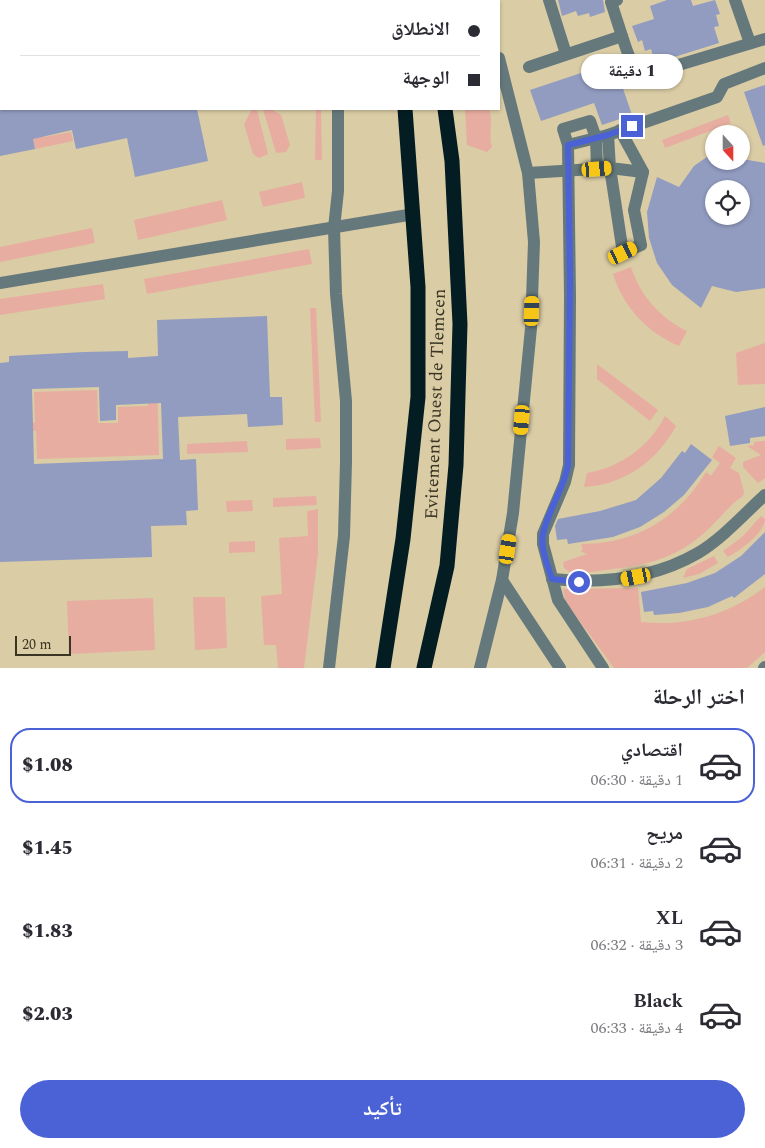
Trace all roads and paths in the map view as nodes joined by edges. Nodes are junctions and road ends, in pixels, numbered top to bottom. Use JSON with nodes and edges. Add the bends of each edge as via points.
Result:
{"nodes":[{"id":1,"x":549,"y":0,"type":"edge"},
{"id":2,"x":617,"y":0,"type":"edge"},
{"id":3,"x":735,"y":0,"type":"edge"},
{"id":4,"x":622,"y":36,"type":"junction"},
{"id":5,"x":765,"y":39,"type":"edge"},
{"id":6,"x":750,"y":43,"type":"junction"},
{"id":7,"x":566,"y":54,"type":"junction"},
{"id":8,"x":500,"y":62,"type":"edge"},
{"id":9,"x":529,"y":67,"type":"dead end"},
{"id":10,"x":765,"y":68,"type":"edge"},
{"id":11,"x":338,"y":110,"type":"edge"},
{"id":12,"x":405,"y":110,"type":"edge"},
{"id":13,"x":445,"y":110,"type":"edge"},
{"id":14,"x":614,"y":132,"type":"junction"},
{"id":15,"x":596,"y":138,"type":"junction"},
{"id":16,"x":568,"y":145,"type":"junction"},
{"id":17,"x":610,"y":168,"type":"junction"},
{"id":18,"x":597,"y":169,"type":"junction"},
{"id":19,"x":567,"y":171,"type":"junction"},
{"id":20,"x":643,"y":172,"type":"junction"},
{"id":21,"x":528,"y":173,"type":"junction"},
{"id":22,"x":414,"y":214,"type":"junction"},
{"id":23,"x":334,"y":228,"type":"junction"},
{"id":24,"x":0,"y":283,"type":"edge"},
{"id":25,"x":765,"y":495,"type":"edge"},
{"id":26,"x":552,"y":579,"type":"junction"},
{"id":27,"x":502,"y":580,"type":"junction"},
{"id":28,"x":329,"y":668,"type":"edge"},
{"id":29,"x":383,"y":668,"type":"edge"},
{"id":30,"x":424,"y":668,"type":"edge"},
{"id":31,"x":480,"y":668,"type":"edge"},
{"id":32,"x":560,"y":668,"type":"edge"},
{"id":33,"x":603,"y":668,"type":"edge"}],
"edges":[{"from":1,"to":7,"type":"street"},
{"from":2,"to":4,"type":"street","via":[[611,2]]},
{"from":3,"to":6,"type":"street"},
{"from":4,"to":6,"type":"street","via":[[632,64],[644,73]]},
{"from":4,"to":7,"type":"street"},
{"from":5,"to":6,"type":"street"},
{"from":7,"to":9,"type":"street"},
{"from":8,"to":21,"type":"street"},
{"from":10,"to":14,"type":"street","via":[[724,84],[716,97]]},
{"from":11,"to":23,"type":"street","via":[[338,191]]},
{"from":12,"to":22,"type":"highway","name":"Evitement Ouest de Tlemcen"},
{"from":13,"to":30,"type":"highway","name":"Evitement Ouest de Tlemcen","via":[[452,161],[460,324],[456,465],[447,566]]},
{"from":14,"to":15,"type":"street"},
{"from":14,"to":17,"type":"street"},
{"from":14,"to":20,"type":"street"},
{"from":15,"to":16,"type":"street"},
{"from":15,"to":16,"type":"street","via":[[590,121],[563,129]]},
{"from":15,"to":18,"type":"street"},
{"from":16,"to":19,"type":"street"},
{"from":17,"to":18,"type":"street"},
{"from":17,"to":20,"type":"street"},
{"from":17,"to":20,"type":"street","via":[[623,253],[641,245],[634,210]]},
{"from":18,"to":19,"type":"street"},
{"from":19,"to":21,"type":"street"},
{"from":19,"to":26,"type":"street","via":[[570,280],[568,465],[565,482],[543,534]]},
{"from":21,"to":27,"type":"street","via":[[534,242],[531,328],[513,513]]},
{"from":22,"to":23,"type":"street"},
{"from":22,"to":29,"type":"highway","name":"Evitement Ouest de Tlemcen","via":[[418,397]]},
{"from":23,"to":24,"type":"street"},
{"from":23,"to":28,"type":"street","via":[[336,294],[346,401],[346,462],[344,536]]},
{"from":25,"to":26,"type":"street","via":[[699,553],[662,570],[625,579],[579,582]]},
{"from":26,"to":33,"type":"street","via":[[558,600]]},
{"from":27,"to":31,"type":"street"},
{"from":27,"to":32,"type":"street"}]}
